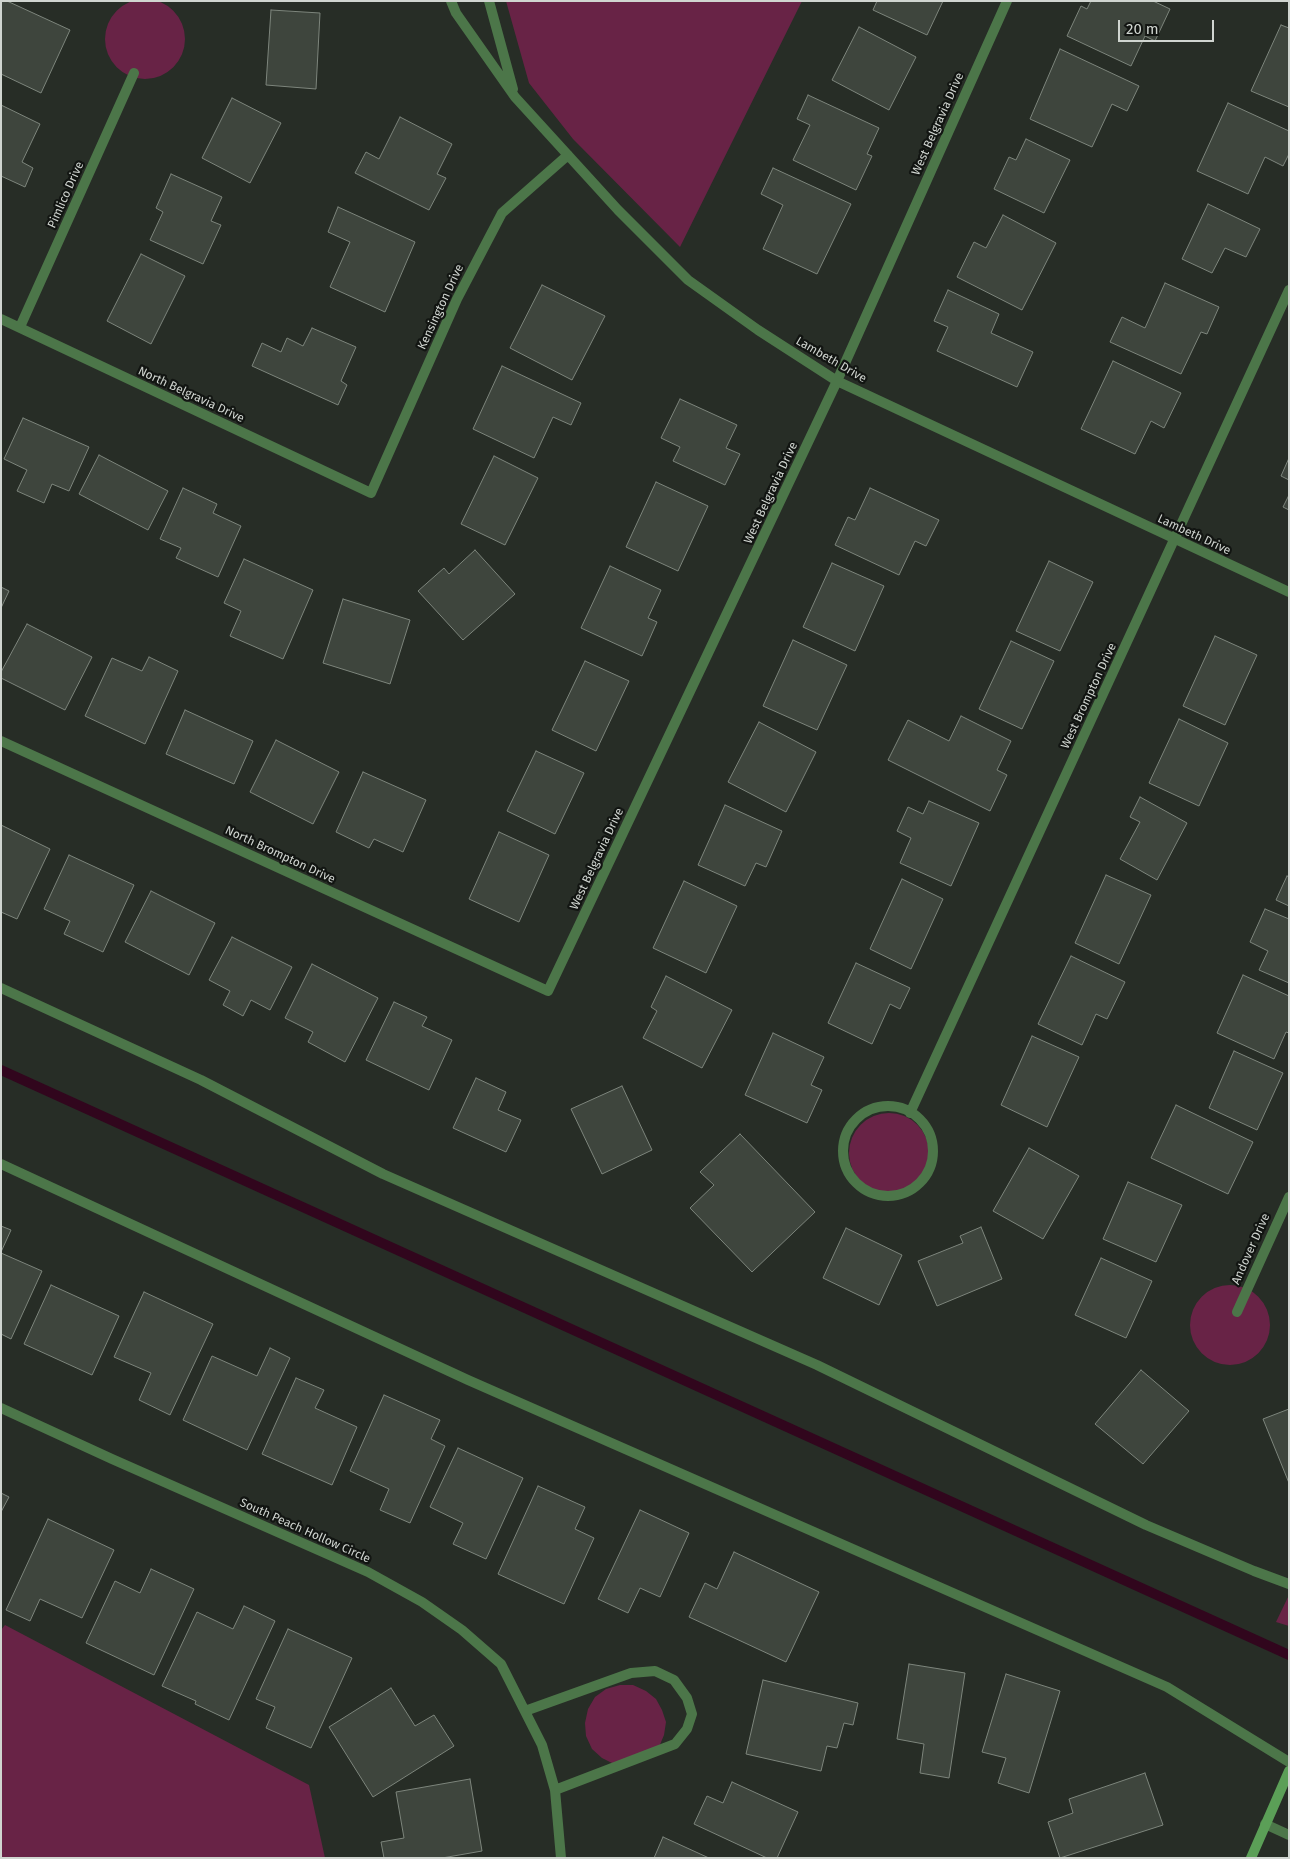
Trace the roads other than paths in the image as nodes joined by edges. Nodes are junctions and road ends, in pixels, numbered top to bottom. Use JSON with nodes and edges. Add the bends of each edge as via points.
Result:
{"nodes":[{"id":1,"x":451,"y":1,"type":"edge"},
{"id":2,"x":489,"y":1,"type":"edge"},
{"id":3,"x":1007,"y":1,"type":"edge"},
{"id":4,"x":134,"y":73,"type":"dead end"},
{"id":5,"x":515,"y":97,"type":"junction"},
{"id":6,"x":568,"y":155,"type":"junction"},
{"id":7,"x":1289,"y":290,"type":"edge"},
{"id":8,"x":1,"y":319,"type":"edge"},
{"id":9,"x":20,"y":327,"type":"junction"},
{"id":10,"x":837,"y":381,"type":"junction"},
{"id":11,"x":371,"y":494,"type":"joint"},
{"id":12,"x":1175,"y":540,"type":"junction"},
{"id":13,"x":1289,"y":592,"type":"edge"},
{"id":14,"x":1,"y":741,"type":"edge"},
{"id":15,"x":1,"y":988,"type":"edge"},
{"id":16,"x":548,"y":991,"type":"joint"},
{"id":17,"x":910,"y":1112,"type":"junction"},
{"id":18,"x":1,"y":1164,"type":"edge"},
{"id":19,"x":1289,"y":1196,"type":"edge"},
{"id":20,"x":1237,"y":1312,"type":"dead end"},
{"id":21,"x":1,"y":1408,"type":"edge"},
{"id":22,"x":1289,"y":1584,"type":"edge"},
{"id":23,"x":525,"y":1711,"type":"junction"},
{"id":24,"x":1289,"y":1762,"type":"edge"},
{"id":25,"x":1289,"y":1771,"type":"edge"},
{"id":26,"x":555,"y":1790,"type":"junction"},
{"id":27,"x":1265,"y":1824,"type":"junction"},
{"id":28,"x":1289,"y":1835,"type":"edge"},
{"id":29,"x":561,"y":1858,"type":"edge"},
{"id":30,"x":1250,"y":1858,"type":"edge"}],
"edges":[{"from":1,"to":5,"type":"street"},
{"from":2,"to":5,"type":"street","name":"Lambeth Drive"},
{"from":3,"to":10,"type":"street","name":"West Belgravia Drive"},
{"from":4,"to":9,"type":"street","name":"Pimlico Drive"},
{"from":5,"to":6,"type":"street","name":"Lambeth Drive"},
{"from":6,"to":10,"type":"street","name":"Lambeth Drive","via":[[688,280]]},
{"from":6,"to":11,"type":"street","name":"Kensington Drive","via":[[502,213],[457,299]]},
{"from":7,"to":12,"type":"street","name":"West Brompton Drive"},
{"from":8,"to":9,"type":"street","name":"North Belgravia Drive"},
{"from":9,"to":11,"type":"street","name":"North Belgravia Drive"},
{"from":10,"to":12,"type":"street","name":"Lambeth Drive"},
{"from":10,"to":16,"type":"street","name":"West Belgravia Drive"},
{"from":12,"to":13,"type":"street","name":"Lambeth Drive"},
{"from":12,"to":17,"type":"street","name":"West Brompton Drive"},
{"from":14,"to":16,"type":"street","name":"North Brompton Drive"},
{"from":15,"to":22,"type":"street","via":[[201,1080],[383,1174],[817,1365],[1146,1525]]},
{"from":17,"to":17,"type":"street","via":[[930,1135],[933,1150],[923,1179],[898,1195],[882,1196],[868,1191],[856,1183],[843,1158],[848,1130],[868,1110],[882,1106]]},
{"from":18,"to":24,"type":"street","via":[[478,1384],[1167,1687]]},
{"from":19,"to":20,"type":"street","name":"Andover Drive"},
{"from":21,"to":23,"type":"street","name":"South Peach Hollow Circle","via":[[368,1572],[422,1602],[462,1630],[501,1664]]},
{"from":23,"to":26,"type":"street","name":"South Peach Hollow Circle","via":[[542,1745]]},
{"from":23,"to":26,"type":"street","via":[[631,1673],[655,1671],[674,1680],[688,1698],[692,1714],[687,1729],[675,1744]]},
{"from":25,"to":27,"type":"street"},
{"from":26,"to":29,"type":"street","name":"South Peach Hollow Circle"},
{"from":27,"to":28,"type":"street"},
{"from":27,"to":30,"type":"street"}]}
